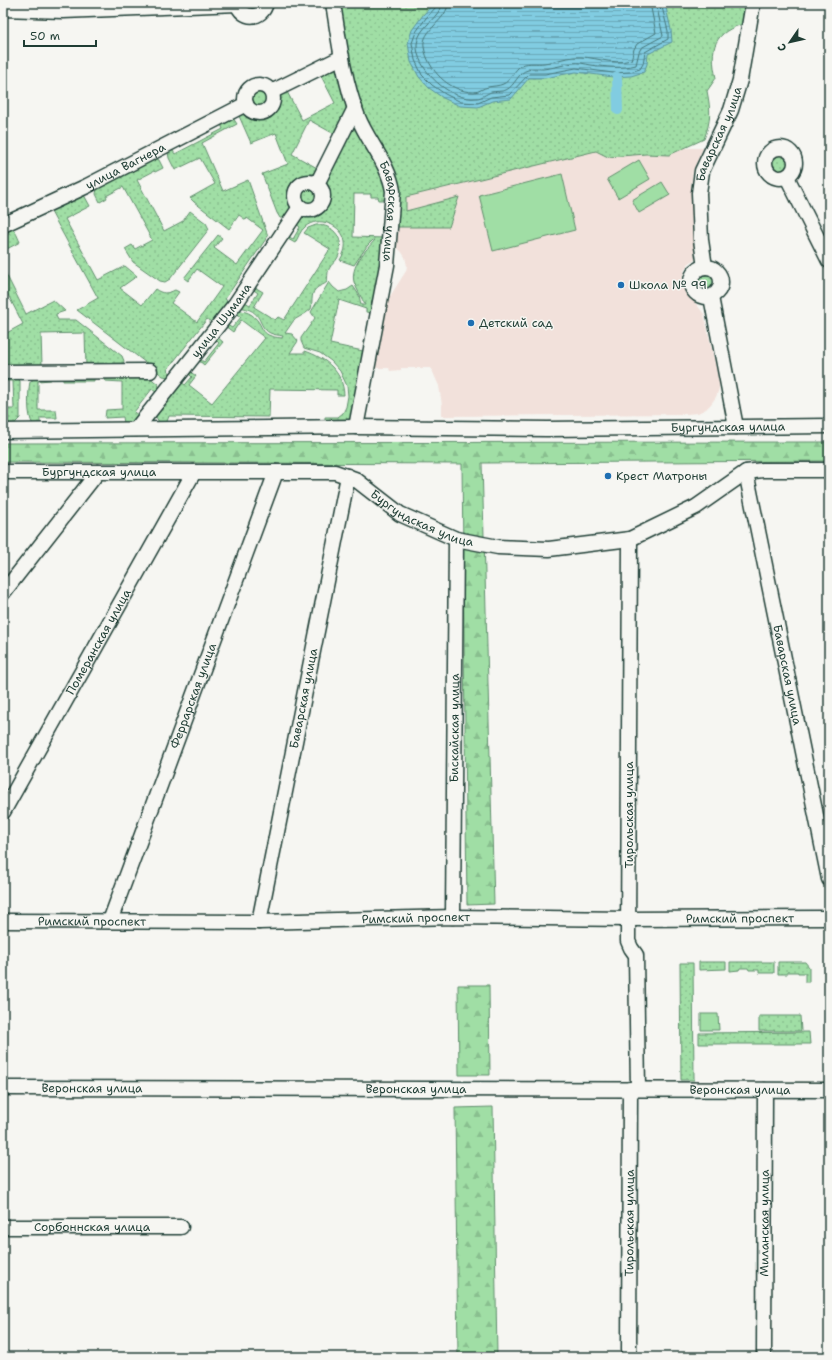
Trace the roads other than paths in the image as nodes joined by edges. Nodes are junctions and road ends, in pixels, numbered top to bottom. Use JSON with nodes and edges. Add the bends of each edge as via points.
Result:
{"nodes":[{"id":1,"x":266,"y":3,"type":"edge"},
{"id":2,"x":333,"y":3,"type":"edge"},
{"id":3,"x":753,"y":3,"type":"edge"},
{"id":4,"x":238,"y":4,"type":"edge"},
{"id":5,"x":3,"y":9,"type":"edge"},
{"id":6,"x":342,"y":57,"type":"junction"},
{"id":7,"x":272,"y":92,"type":"junction"},
{"id":8,"x":246,"y":104,"type":"junction"},
{"id":9,"x":355,"y":108,"type":"junction"},
{"id":10,"x":787,"y":177,"type":"dead end"},
{"id":11,"x":317,"y":184,"type":"junction"},
{"id":12,"x":300,"y":207,"type":"junction"},
{"id":13,"x":3,"y":225,"type":"edge"},
{"id":14,"x":829,"y":261,"type":"edge"},
{"id":15,"x":705,"y":267,"type":"junction"},
{"id":16,"x":711,"y":297,"type":"junction"},
{"id":17,"x":150,"y":371,"type":"dead end"},
{"id":18,"x":3,"y":372,"type":"edge"},
{"id":19,"x":829,"y":426,"type":"edge"},
{"id":20,"x":356,"y":427,"type":"junction"},
{"id":21,"x":736,"y":427,"type":"junction"},
{"id":22,"x":136,"y":429,"type":"junction"},
{"id":23,"x":3,"y":431,"type":"edge"},
{"id":24,"x":829,"y":470,"type":"edge"},
{"id":25,"x":3,"y":472,"type":"edge"},
{"id":26,"x":98,"y":472,"type":"junction"},
{"id":27,"x":194,"y":472,"type":"junction"},
{"id":28,"x":276,"y":472,"type":"junction"},
{"id":29,"x":746,"y":472,"type":"junction"},
{"id":30,"x":348,"y":476,"type":"junction"},
{"id":31,"x":456,"y":539,"type":"junction"},
{"id":32,"x":630,"y":539,"type":"junction"},
{"id":33,"x":3,"y":593,"type":"edge"},
{"id":34,"x":3,"y":812,"type":"edge"},
{"id":35,"x":829,"y":879,"type":"edge"},
{"id":36,"x":454,"y":917,"type":"junction"},
{"id":37,"x":829,"y":918,"type":"edge"},
{"id":38,"x":628,"y":919,"type":"junction"},
{"id":39,"x":3,"y":921,"type":"edge"},
{"id":40,"x":110,"y":921,"type":"junction"},
{"id":41,"x":259,"y":922,"type":"junction"},
{"id":42,"x":3,"y":1088,"type":"edge"},
{"id":43,"x":634,"y":1089,"type":"junction"},
{"id":44,"x":766,"y":1090,"type":"junction"},
{"id":45,"x":829,"y":1090,"type":"edge"},
{"id":46,"x":181,"y":1226,"type":"dead end"},
{"id":47,"x":3,"y":1227,"type":"edge"},
{"id":48,"x":629,"y":1357,"type":"edge"},
{"id":49,"x":764,"y":1357,"type":"edge"}],
"edges":[{"from":1,"to":4,"type":"street","via":[[260,13],[251,16],[242,12]]},
{"from":2,"to":6,"type":"street","name":"Баварская улица"},
{"from":3,"to":15,"type":"street","name":"Баварская улица","via":[[740,80],[731,110],[702,171],[699,193]]},
{"from":4,"to":5,"type":"street","via":[[63,12]]},
{"from":6,"to":7,"type":"street"},
{"from":6,"to":9,"type":"street","name":"Баварская улица"},
{"from":7,"to":8,"type":"street","via":[[262,85],[253,86],[246,93]]},
{"from":7,"to":8,"type":"street","via":[[274,99],[268,111],[259,114],[250,110]]},
{"from":8,"to":13,"type":"street","name":"улица Вагнера","via":[[87,186]]},
{"from":9,"to":11,"type":"street"},
{"from":9,"to":20,"type":"street","name":"Баварская улица","via":[[392,181],[393,191],[387,265]]},
{"from":10,"to":14,"type":"street"},
{"from":11,"to":12,"type":"street","via":[[303,183],[296,190],[295,199]]},
{"from":11,"to":12,"type":"street","via":[[323,191],[321,204],[313,210]]},
{"from":12,"to":22,"type":"street","name":"улица Шумана","via":[[236,303]]},
{"from":15,"to":16,"type":"street","via":[[714,269],[721,276],[719,291]]},
{"from":15,"to":16,"type":"street","via":[[694,273],[691,285],[699,296]]},
{"from":16,"to":21,"type":"street"},
{"from":17,"to":18,"type":"street"},
{"from":19,"to":21,"type":"street","name":"Бургундская улица"},
{"from":20,"to":21,"type":"street","name":"Бургундская улица"},
{"from":20,"to":22,"type":"street","name":"Бургундская улица"},
{"from":22,"to":23,"type":"street","name":"Бургундская улица"},
{"from":24,"to":29,"type":"street","name":"Бургундская улица"},
{"from":25,"to":26,"type":"street","name":"Бургундская улица"},
{"from":26,"to":27,"type":"street","name":"Бургундская улица"},
{"from":26,"to":33,"type":"street"},
{"from":27,"to":28,"type":"street","name":"Бургундская улица"},
{"from":27,"to":34,"type":"street","name":"Померанская улица"},
{"from":28,"to":30,"type":"street","name":"Бургундская улица","via":[[335,472]]},
{"from":28,"to":40,"type":"street","name":"Феррарская улица"},
{"from":29,"to":32,"type":"street","name":"Бургундская улица","via":[[696,507]]},
{"from":29,"to":35,"type":"street","name":"Баварская улица"},
{"from":30,"to":31,"type":"street","name":"Бургундская улица","via":[[400,514]]},
{"from":30,"to":41,"type":"street","name":"Баварская улица"},
{"from":31,"to":32,"type":"street","name":"Бургундская улица","via":[[498,546],[549,549]]},
{"from":31,"to":36,"type":"street","name":"Бискайская улица"},
{"from":32,"to":38,"type":"street","name":"Тирольская улица"},
{"from":36,"to":38,"type":"street","name":"Римский проспект"},
{"from":36,"to":41,"type":"street","name":"Римский проспект"},
{"from":37,"to":38,"type":"street","name":"Римский проспект"},
{"from":38,"to":43,"type":"street","name":"Тирольская улица","via":[[629,944],[636,955]]},
{"from":39,"to":40,"type":"street","name":"Римский проспект"},
{"from":40,"to":41,"type":"street","name":"Римский проспект"},
{"from":42,"to":43,"type":"street","name":"Веронская улица"},
{"from":43,"to":44,"type":"street","name":"Веронская улица"},
{"from":43,"to":48,"type":"street","name":"Тирольская улица"},
{"from":44,"to":45,"type":"street","name":"Веронская улица"},
{"from":44,"to":49,"type":"street","name":"Миланская улица"},
{"from":46,"to":47,"type":"street","name":"Сорбоннская улица"}]}
